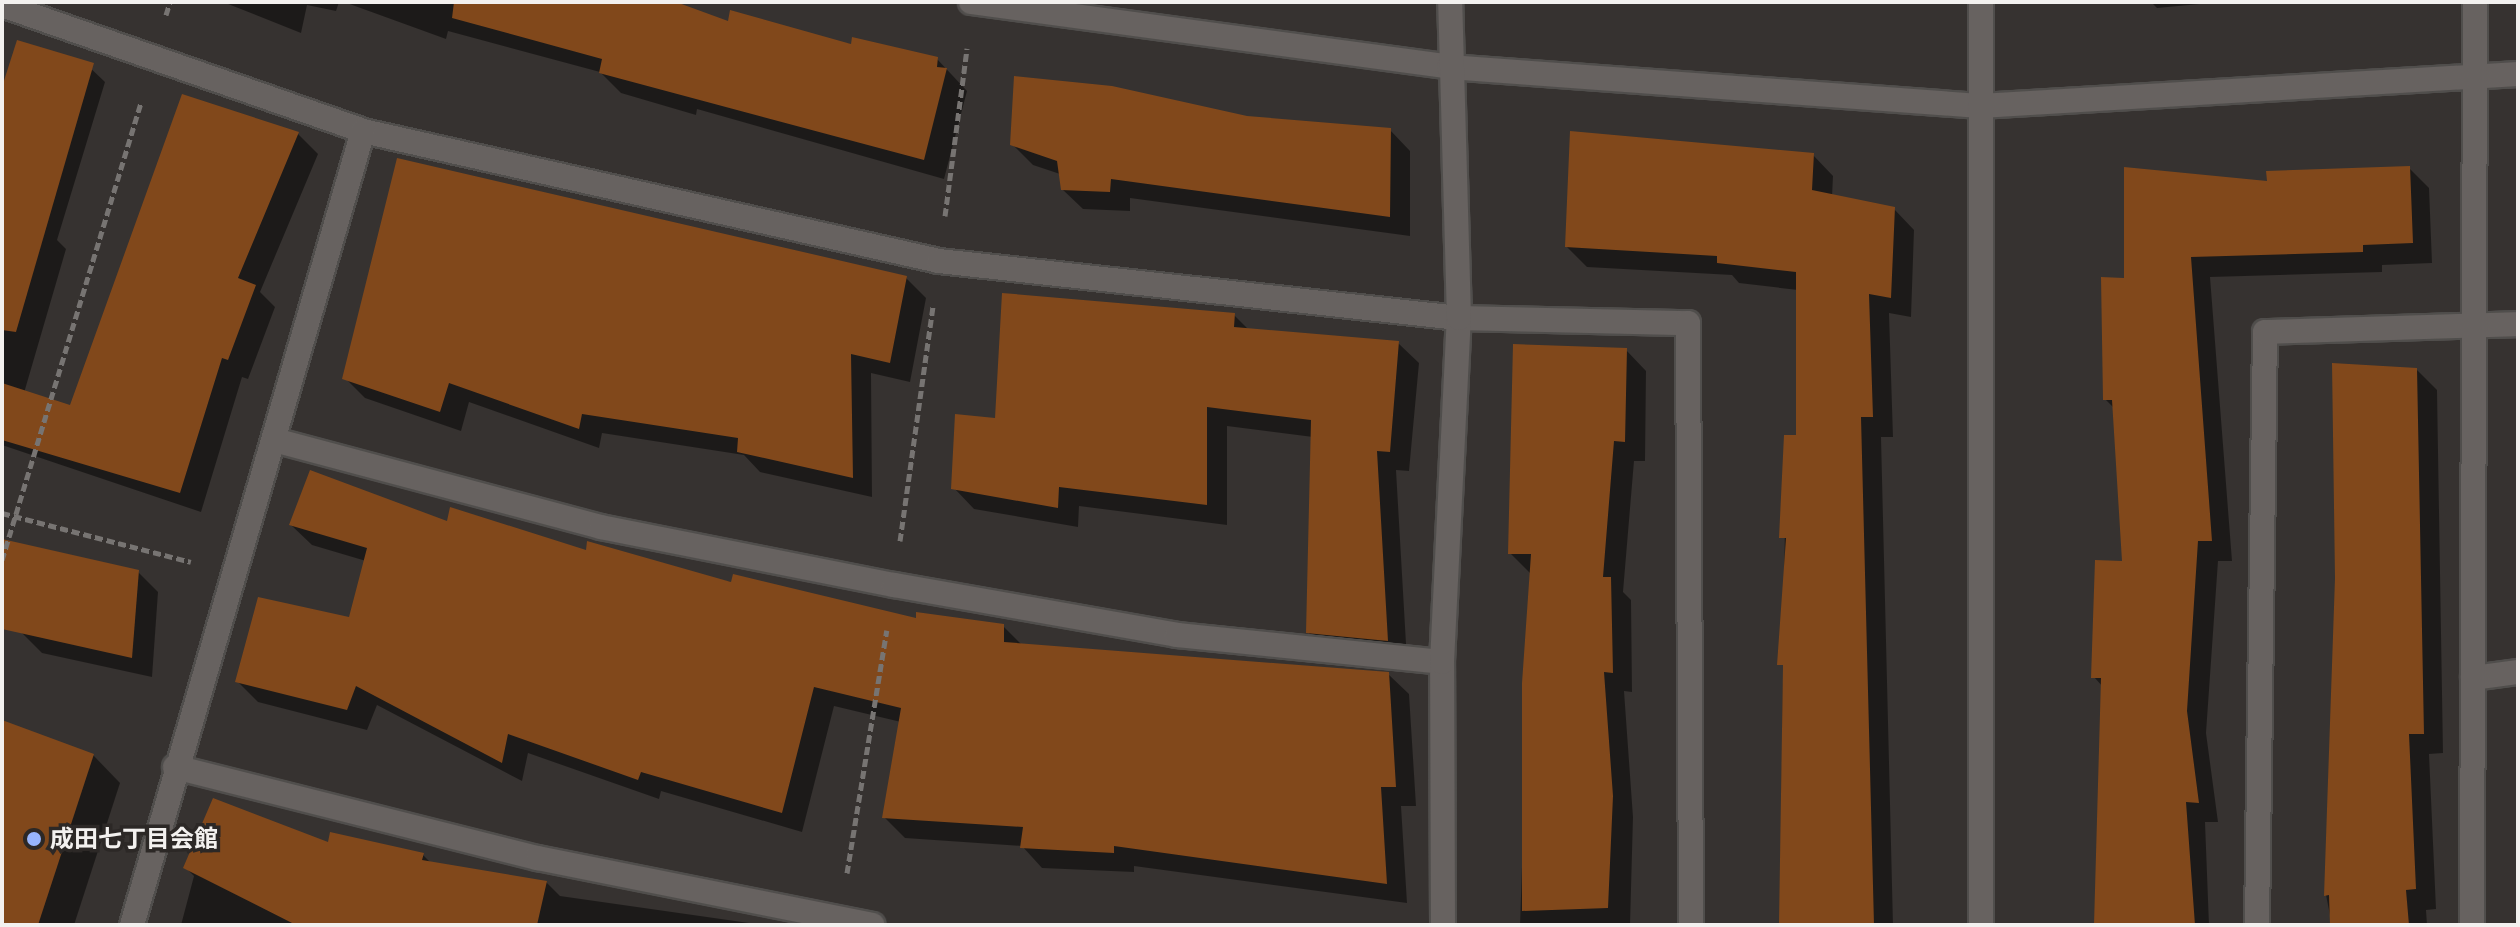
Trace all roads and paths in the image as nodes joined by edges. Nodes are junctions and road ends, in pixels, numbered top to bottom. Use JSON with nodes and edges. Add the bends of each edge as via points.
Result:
{"nodes":[{"id":1,"x":170,"y":2,"type":"edge"},
{"id":2,"x":972,"y":2,"type":"edge"},
{"id":3,"x":1450,"y":2,"type":"edge"},
{"id":4,"x":1981,"y":2,"type":"edge"},
{"id":5,"x":2475,"y":2,"type":"edge"},
{"id":6,"x":2,"y":5,"type":"edge"},
{"id":7,"x":154,"y":59,"type":"junction"},
{"id":8,"x":1449,"y":67,"type":"junction"},
{"id":9,"x":2518,"y":74,"type":"edge"},
{"id":10,"x":2474,"y":78,"type":"junction"},
{"id":11,"x":1980,"y":106,"type":"junction"},
{"id":12,"x":363,"y":131,"type":"junction"},
{"id":13,"x":939,"y":261,"type":"junction"},
{"id":14,"x":1459,"y":318,"type":"junction"},
{"id":15,"x":2518,"y":324,"type":"edge"},
{"id":16,"x":2479,"y":328,"type":"junction"},
{"id":17,"x":274,"y":440,"type":"junction"},
{"id":18,"x":2,"y":513,"type":"edge"},
{"id":19,"x":14,"y":517,"type":"junction"},
{"id":20,"x":2,"y":560,"type":"edge"},
{"id":21,"x":233,"y":574,"type":"junction"},
{"id":22,"x":894,"y":585,"type":"junction"},
{"id":23,"x":1442,"y":662,"type":"junction"},
{"id":24,"x":2518,"y":672,"type":"edge"},
{"id":25,"x":2473,"y":678,"type":"junction"},
{"id":26,"x":175,"y":767,"type":"junction"},
{"id":27,"x":839,"y":919,"type":"junction"},
{"id":28,"x":132,"y":925,"type":"edge"},
{"id":29,"x":872,"y":925,"type":"edge"},
{"id":30,"x":1443,"y":925,"type":"edge"},
{"id":31,"x":1691,"y":925,"type":"edge"},
{"id":32,"x":1981,"y":925,"type":"edge"},
{"id":33,"x":2257,"y":925,"type":"edge"},
{"id":34,"x":2472,"y":925,"type":"edge"}],
"edges":[{"from":1,"to":7,"type":"path"},
{"from":2,"to":8,"type":"street"},
{"from":2,"to":13,"type":"path"},
{"from":3,"to":8,"type":"street"},
{"from":4,"to":11,"type":"street"},
{"from":5,"to":10,"type":"street"},
{"from":6,"to":7,"type":"street"},
{"from":7,"to":12,"type":"street"},
{"from":7,"to":19,"type":"path"},
{"from":8,"to":11,"type":"street"},
{"from":8,"to":14,"type":"street"},
{"from":9,"to":10,"type":"street"},
{"from":10,"to":11,"type":"street"},
{"from":10,"to":16,"type":"street"},
{"from":11,"to":32,"type":"street"},
{"from":12,"to":13,"type":"street"},
{"from":12,"to":17,"type":"street"},
{"from":13,"to":14,"type":"street"},
{"from":13,"to":22,"type":"path"},
{"from":14,"to":23,"type":"street"},
{"from":14,"to":31,"type":"street","via":[[1688,323]]},
{"from":15,"to":16,"type":"street"},
{"from":16,"to":25,"type":"street"},
{"from":16,"to":33,"type":"street","via":[[2265,332]]},
{"from":17,"to":21,"type":"street"},
{"from":17,"to":22,"type":"street","via":[[601,527]]},
{"from":18,"to":19,"type":"path"},
{"from":19,"to":20,"type":"path"},
{"from":19,"to":21,"type":"path"},
{"from":21,"to":26,"type":"street"},
{"from":22,"to":23,"type":"street","via":[[1177,635]]},
{"from":22,"to":27,"type":"path"},
{"from":23,"to":30,"type":"street"},
{"from":24,"to":25,"type":"street"},
{"from":25,"to":34,"type":"street"},
{"from":26,"to":27,"type":"street","via":[[538,858]]},
{"from":26,"to":28,"type":"street"},
{"from":27,"to":29,"type":"street"}]}
